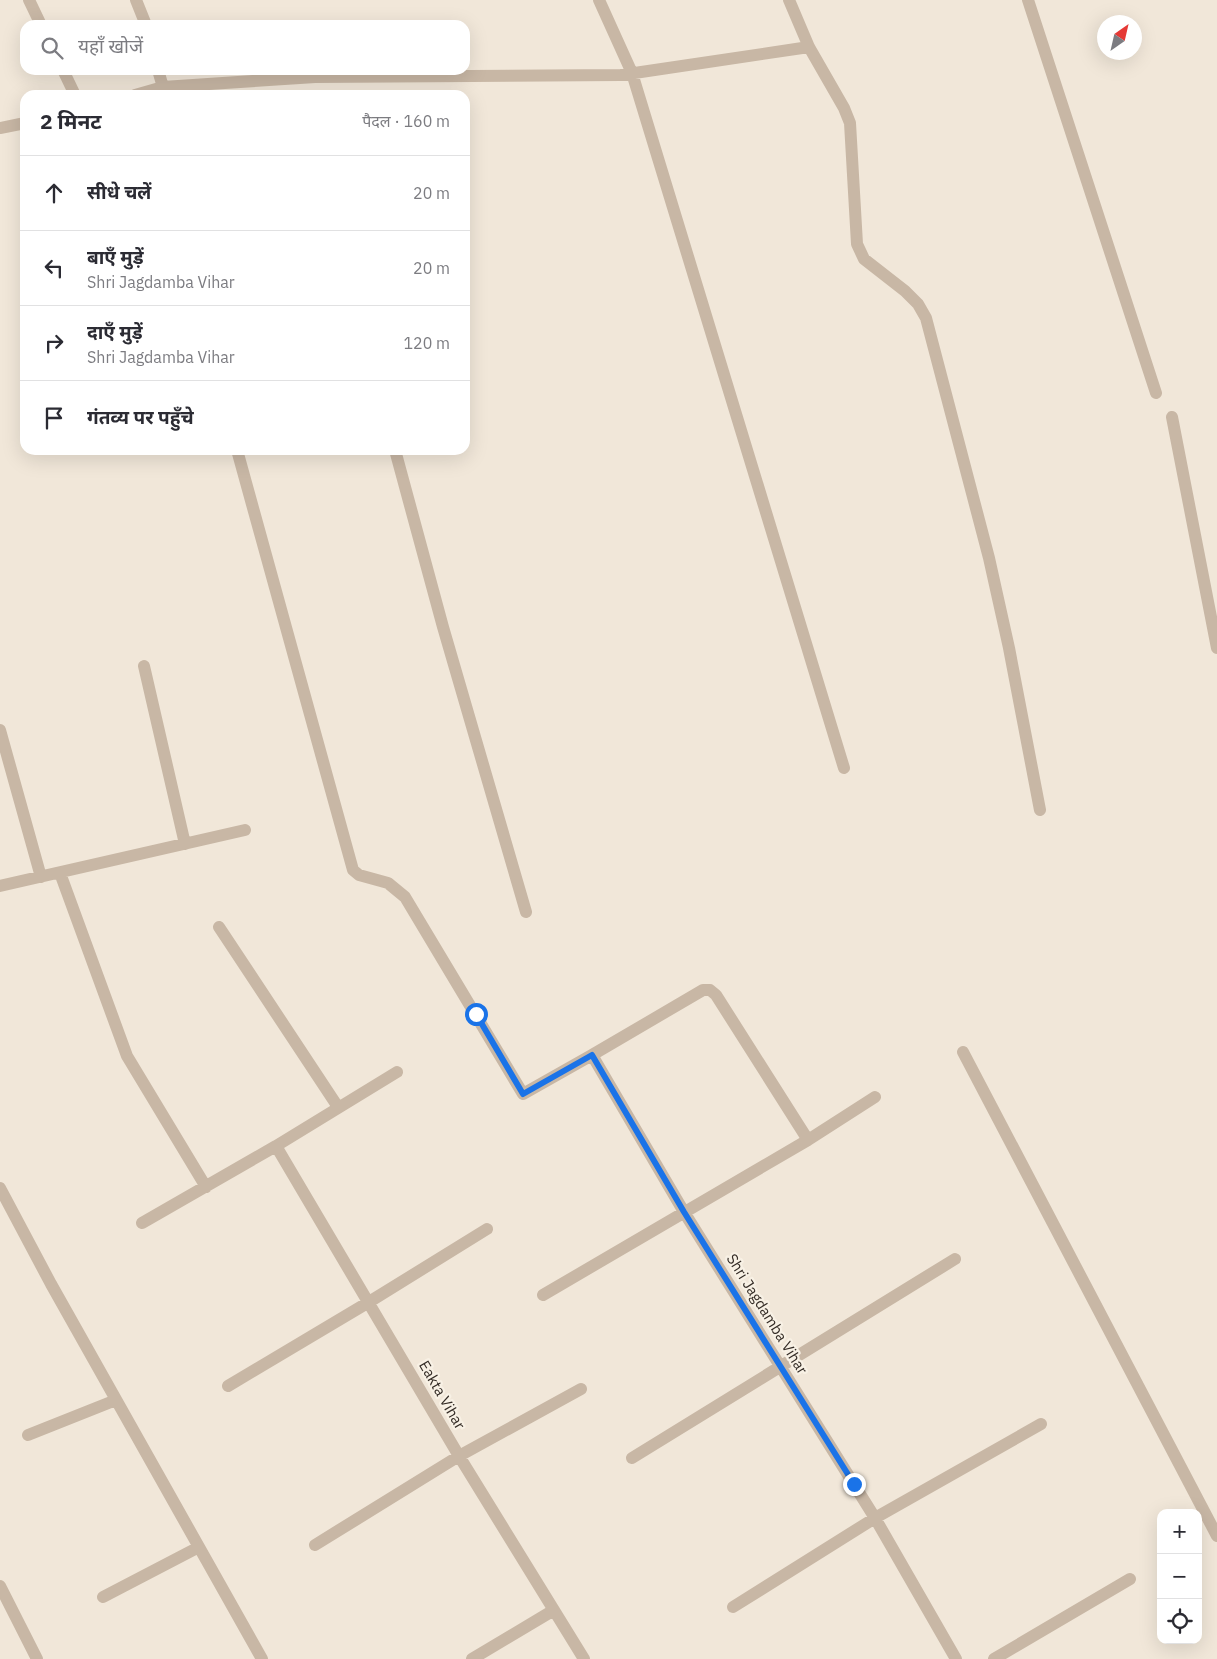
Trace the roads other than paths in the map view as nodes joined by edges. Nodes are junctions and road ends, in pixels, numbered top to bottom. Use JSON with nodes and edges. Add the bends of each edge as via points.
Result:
{"nodes":[{"id":1,"x":29,"y":0,"type":"edge"},
{"id":2,"x":136,"y":0,"type":"edge"},
{"id":3,"x":599,"y":0,"type":"edge"},
{"id":4,"x":789,"y":0,"type":"edge"},
{"id":5,"x":1028,"y":0,"type":"edge"},
{"id":6,"x":39,"y":20,"type":"edge"},
{"id":7,"x":144,"y":20,"type":"edge"},
{"id":8,"x":809,"y":47,"type":"junction"},
{"id":9,"x":632,"y":73,"type":"junction"},
{"id":10,"x":65,"y":75,"type":"edge"},
{"id":11,"x":159,"y":75,"type":"edge"},
{"id":12,"x":73,"y":90,"type":"edge"},
{"id":13,"x":164,"y":90,"type":"edge"},
{"id":14,"x":175,"y":90,"type":"edge"},
{"id":15,"x":20,"y":123,"type":"edge"},
{"id":16,"x":0,"y":128,"type":"edge"},
{"id":17,"x":1156,"y":393,"type":"dead end"},
{"id":18,"x":1172,"y":417,"type":"dead end"},
{"id":19,"x":238,"y":455,"type":"edge"},
{"id":20,"x":396,"y":455,"type":"edge"},
{"id":21,"x":1217,"y":648,"type":"edge"},
{"id":22,"x":144,"y":666,"type":"dead end"},
{"id":23,"x":0,"y":730,"type":"edge"},
{"id":24,"x":844,"y":768,"type":"dead end"},
{"id":25,"x":1040,"y":810,"type":"dead end"},
{"id":26,"x":245,"y":830,"type":"dead end"},
{"id":27,"x":185,"y":844,"type":"junction"},
{"id":28,"x":60,"y":873,"type":"junction"},
{"id":29,"x":41,"y":877,"type":"junction"},
{"id":30,"x":0,"y":886,"type":"edge"},
{"id":31,"x":526,"y":912,"type":"dead end"},
{"id":32,"x":219,"y":927,"type":"dead end"},
{"id":33,"x":963,"y":1052,"type":"dead end"},
{"id":34,"x":592,"y":1055,"type":"junction"},
{"id":35,"x":397,"y":1072,"type":"dead end"},
{"id":36,"x":875,"y":1097,"type":"dead end"},
{"id":37,"x":338,"y":1108,"type":"junction"},
{"id":38,"x":808,"y":1140,"type":"junction"},
{"id":39,"x":276,"y":1146,"type":"junction"},
{"id":40,"x":206,"y":1187,"type":"junction"},
{"id":41,"x":0,"y":1188,"type":"edge"},
{"id":42,"x":684,"y":1212,"type":"junction"},
{"id":43,"x":142,"y":1223,"type":"dead end"},
{"id":44,"x":487,"y":1229,"type":"dead end"},
{"id":45,"x":955,"y":1259,"type":"dead end"},
{"id":46,"x":543,"y":1295,"type":"dead end"},
{"id":47,"x":369,"y":1302,"type":"junction"},
{"id":48,"x":780,"y":1367,"type":"junction"},
{"id":49,"x":228,"y":1386,"type":"dead end"},
{"id":50,"x":581,"y":1389,"type":"dead end"},
{"id":51,"x":116,"y":1400,"type":"junction"},
{"id":52,"x":1041,"y":1424,"type":"dead end"},
{"id":53,"x":28,"y":1435,"type":"dead end"},
{"id":54,"x":459,"y":1456,"type":"junction"},
{"id":55,"x":632,"y":1458,"type":"dead end"},
{"id":56,"x":875,"y":1518,"type":"junction"},
{"id":57,"x":1217,"y":1536,"type":"edge"},
{"id":58,"x":315,"y":1545,"type":"dead end"},
{"id":59,"x":199,"y":1547,"type":"junction"},
{"id":60,"x":1130,"y":1579,"type":"dead end"},
{"id":61,"x":0,"y":1586,"type":"edge"},
{"id":62,"x":103,"y":1597,"type":"dead end"},
{"id":63,"x":734,"y":1608,"type":"dead end"},
{"id":64,"x":554,"y":1610,"type":"junction"},
{"id":65,"x":37,"y":1659,"type":"edge"},
{"id":66,"x":262,"y":1659,"type":"edge"},
{"id":67,"x":472,"y":1659,"type":"edge"},
{"id":68,"x":584,"y":1659,"type":"edge"},
{"id":69,"x":956,"y":1659,"type":"edge"},
{"id":70,"x":994,"y":1659,"type":"edge"}],
"edges":[{"from":1,"to":6,"type":"street"},
{"from":2,"to":7,"type":"street"},
{"from":3,"to":9,"type":"street"},
{"from":4,"to":8,"type":"street"},
{"from":5,"to":17,"type":"street"},
{"from":8,"to":9,"type":"street"},
{"from":8,"to":25,"type":"street","via":[[850,123],[860,252],[864,259],[906,291],[926,318],[989,558]]},
{"from":9,"to":14,"type":"street","via":[[315,77]]},
{"from":9,"to":24,"type":"street"},
{"from":10,"to":12,"type":"street"},
{"from":11,"to":13,"type":"street"},
{"from":15,"to":16,"type":"street"},
{"from":18,"to":21,"type":"street"},
{"from":19,"to":34,"type":"street","via":[[353,870],[359,875],[388,883],[405,897],[523,1094]]},
{"from":20,"to":31,"type":"street"},
{"from":22,"to":27,"type":"street"},
{"from":23,"to":29,"type":"street"},
{"from":26,"to":27,"type":"street"},
{"from":27,"to":28,"type":"street"},
{"from":28,"to":29,"type":"street"},
{"from":28,"to":40,"type":"street","via":[[127,1056]]},
{"from":29,"to":30,"type":"street"},
{"from":32,"to":37,"type":"street"},
{"from":33,"to":57,"type":"street"},
{"from":34,"to":38,"type":"street","via":[[703,990],[710,990]]},
{"from":34,"to":42,"type":"street","name":"Shri Jagdamba Vihar"},
{"from":35,"to":37,"type":"street"},
{"from":36,"to":38,"type":"street"},
{"from":37,"to":39,"type":"street"},
{"from":38,"to":42,"type":"street"},
{"from":39,"to":40,"type":"street"},
{"from":39,"to":47,"type":"street","name":"Eakta Vihar"},
{"from":40,"to":43,"type":"street"},
{"from":41,"to":51,"type":"street"},
{"from":42,"to":46,"type":"street"},
{"from":42,"to":48,"type":"street","name":"Shri Jagdamba Vihar"},
{"from":44,"to":47,"type":"street"},
{"from":45,"to":48,"type":"street"},
{"from":47,"to":49,"type":"street"},
{"from":47,"to":54,"type":"street","name":"Eakta Vihar"},
{"from":48,"to":55,"type":"street"},
{"from":48,"to":56,"type":"street","name":"Shri Jagdamba Vihar"},
{"from":50,"to":54,"type":"street"},
{"from":51,"to":53,"type":"street"},
{"from":51,"to":59,"type":"street"},
{"from":52,"to":56,"type":"street"},
{"from":54,"to":58,"type":"street"},
{"from":54,"to":64,"type":"street","name":"Eakta Vihar"},
{"from":56,"to":63,"type":"street"},
{"from":56,"to":69,"type":"street","name":"Shri Jagdamba Vihar"},
{"from":59,"to":62,"type":"street"},
{"from":59,"to":66,"type":"street"},
{"from":60,"to":70,"type":"street"},
{"from":61,"to":65,"type":"street"},
{"from":64,"to":67,"type":"street"},
{"from":64,"to":68,"type":"street","name":"Eakta Vihar"}]}
